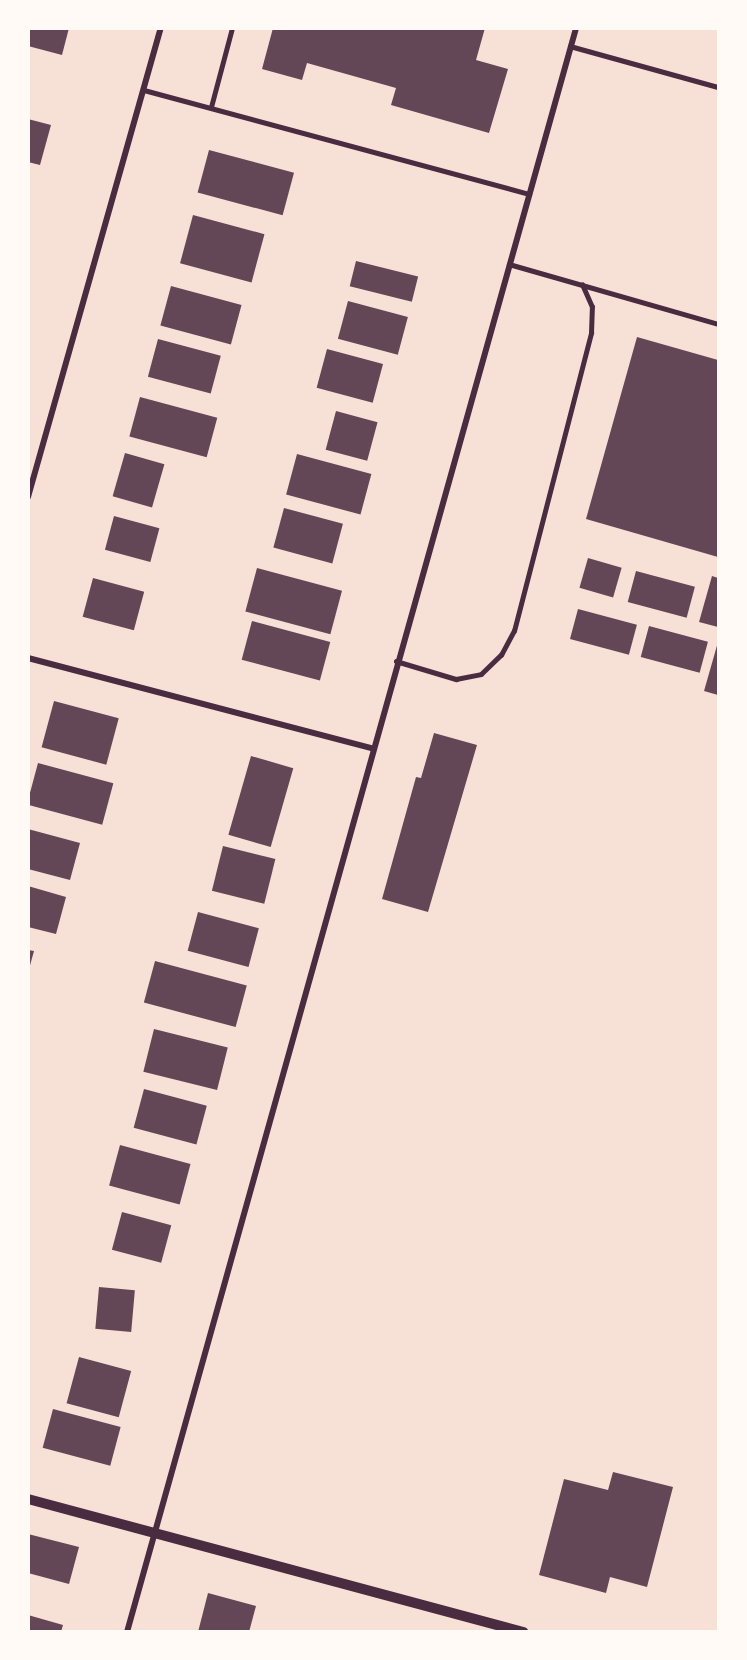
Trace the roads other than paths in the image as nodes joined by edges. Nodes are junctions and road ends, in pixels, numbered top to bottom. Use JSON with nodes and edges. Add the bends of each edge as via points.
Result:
{"nodes":[{"id":1,"x":161,"y":28,"type":"edge"},
{"id":2,"x":232,"y":28,"type":"edge"},
{"id":3,"x":576,"y":28,"type":"edge"},
{"id":4,"x":570,"y":46,"type":"junction"},
{"id":5,"x":718,"y":87,"type":"edge"},
{"id":6,"x":144,"y":90,"type":"junction"},
{"id":7,"x":211,"y":107,"type":"junction"},
{"id":8,"x":529,"y":194,"type":"junction"},
{"id":9,"x":508,"y":264,"type":"junction"},
{"id":10,"x":582,"y":285,"type":"junction"},
{"id":11,"x":718,"y":324,"type":"edge"},
{"id":12,"x":28,"y":497,"type":"edge"},
{"id":13,"x":28,"y":658,"type":"edge"},
{"id":14,"x":396,"y":661,"type":"junction"},
{"id":15,"x":371,"y":748,"type":"junction"},
{"id":16,"x":28,"y":1499,"type":"edge"},
{"id":17,"x":154,"y":1533,"type":"junction"},
{"id":18,"x":127,"y":1632,"type":"edge"},
{"id":19,"x":523,"y":1632,"type":"edge"}],
"edges":[{"from":1,"to":6,"type":"street"},
{"from":2,"to":7,"type":"lane"},
{"from":3,"to":4,"type":"street"},
{"from":4,"to":5,"type":"lane"},
{"from":4,"to":8,"type":"street"},
{"from":6,"to":7,"type":"lane"},
{"from":6,"to":12,"type":"street"},
{"from":7,"to":8,"type":"lane"},
{"from":8,"to":9,"type":"street"},
{"from":9,"to":10,"type":"lane"},
{"from":9,"to":14,"type":"street"},
{"from":10,"to":11,"type":"lane"},
{"from":10,"to":14,"type":"lane","via":[[592,307],[591,333],[514,631],[501,655],[481,675],[456,679]]},
{"from":13,"to":15,"type":"street"},
{"from":14,"to":15,"type":"street"},
{"from":15,"to":17,"type":"street"},
{"from":16,"to":17,"type":"street"},
{"from":17,"to":18,"type":"street"},
{"from":17,"to":19,"type":"street"}]}
